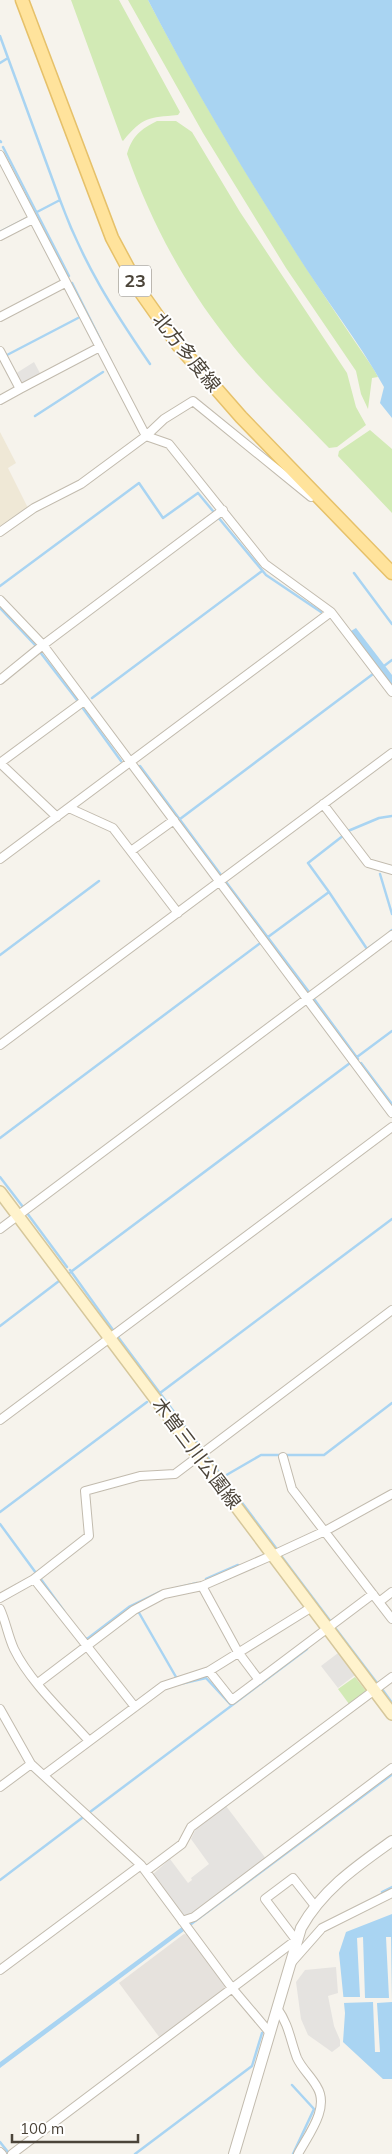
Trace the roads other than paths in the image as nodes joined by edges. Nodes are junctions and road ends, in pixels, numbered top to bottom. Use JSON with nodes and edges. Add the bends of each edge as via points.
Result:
{"nodes":[{"id":1,"x":22,"y":0,"type":"edge"},
{"id":2,"x":0,"y":155,"type":"edge"},
{"id":3,"x":33,"y":219,"type":"junction"},
{"id":4,"x":0,"y":236,"type":"edge"},
{"id":5,"x":66,"y":283,"type":"junction"},
{"id":6,"x":0,"y":317,"type":"edge"},
{"id":7,"x":98,"y":348,"type":"junction"},
{"id":8,"x":0,"y":351,"type":"edge"},
{"id":9,"x":20,"y":389,"type":"junction"},
{"id":10,"x":0,"y":400,"type":"edge"},
{"id":11,"x":146,"y":436,"type":"junction"},
{"id":12,"x":332,"y":512,"type":"junction"},
{"id":13,"x":218,"y":513,"type":"junction"},
{"id":14,"x":0,"y":532,"type":"edge"},
{"id":15,"x":392,"y":572,"type":"edge"},
{"id":16,"x":0,"y":600,"type":"edge"},
{"id":17,"x":331,"y":612,"type":"junction"},
{"id":18,"x":42,"y":644,"type":"junction"},
{"id":19,"x":0,"y":680,"type":"edge"},
{"id":20,"x":392,"y":692,"type":"edge"},
{"id":21,"x":84,"y":701,"type":"junction"},
{"id":22,"x":392,"y":753,"type":"edge"},
{"id":23,"x":131,"y":762,"type":"junction"},
{"id":24,"x":0,"y":763,"type":"edge"},
{"id":25,"x":324,"y":804,"type":"junction"},
{"id":26,"x":69,"y":808,"type":"junction"},
{"id":27,"x":58,"y":817,"type":"junction"},
{"id":28,"x":174,"y":820,"type":"junction"},
{"id":29,"x":131,"y":851,"type":"junction"},
{"id":30,"x":0,"y":859,"type":"edge"},
{"id":31,"x":392,"y":870,"type":"edge"},
{"id":32,"x":220,"y":882,"type":"junction"},
{"id":33,"x":178,"y":913,"type":"junction"},
{"id":34,"x":392,"y":935,"type":"edge"},
{"id":35,"x":306,"y":999,"type":"junction"},
{"id":36,"x":0,"y":1045,"type":"edge"},
{"id":37,"x":392,"y":1113,"type":"edge"},
{"id":38,"x":392,"y":1127,"type":"edge"},
{"id":39,"x":0,"y":1192,"type":"edge"},
{"id":40,"x":18,"y":1216,"type":"junction"},
{"id":41,"x":0,"y":1229,"type":"edge"},
{"id":42,"x":392,"y":1310,"type":"edge"},
{"id":43,"x":111,"y":1337,"type":"junction"},
{"id":44,"x":0,"y":1420,"type":"edge"},
{"id":45,"x":199,"y":1455,"type":"junction"},
{"id":46,"x":283,"y":1457,"type":"dead end"},
{"id":47,"x":392,"y":1494,"type":"edge"},
{"id":48,"x":325,"y":1531,"type":"junction"},
{"id":49,"x":273,"y":1555,"type":"junction"},
{"id":50,"x":34,"y":1579,"type":"junction"},
{"id":51,"x":202,"y":1586,"type":"junction"},
{"id":52,"x":392,"y":1592,"type":"edge"},
{"id":53,"x":373,"y":1594,"type":"junction"},
{"id":54,"x":1,"y":1597,"type":"edge"},
{"id":55,"x":379,"y":1602,"type":"junction"},
{"id":56,"x":312,"y":1607,"type":"junction"},
{"id":57,"x":0,"y":1609,"type":"edge"},
{"id":58,"x":392,"y":1619,"type":"edge"},
{"id":59,"x":328,"y":1628,"type":"junction"},
{"id":60,"x":87,"y":1644,"type":"junction"},
{"id":61,"x":238,"y":1652,"type":"junction"},
{"id":62,"x":208,"y":1671,"type":"junction"},
{"id":63,"x":392,"y":1677,"type":"edge"},
{"id":64,"x":259,"y":1680,"type":"junction"},
{"id":65,"x":38,"y":1684,"type":"junction"},
{"id":66,"x":374,"y":1691,"type":"junction"},
{"id":67,"x":135,"y":1707,"type":"junction"},
{"id":68,"x":0,"y":1709,"type":"edge"},
{"id":69,"x":392,"y":1714,"type":"edge"},
{"id":70,"x":89,"y":1741,"type":"junction"},
{"id":71,"x":31,"y":1764,"type":"junction"},
{"id":72,"x":392,"y":1768,"type":"edge"},
{"id":73,"x":44,"y":1775,"type":"junction"},
{"id":74,"x":0,"y":1787,"type":"edge"},
{"id":75,"x":392,"y":1841,"type":"edge"},
{"id":76,"x":144,"y":1868,"type":"junction"},
{"id":77,"x":392,"y":1893,"type":"edge"},
{"id":78,"x":315,"y":1906,"type":"junction"},
{"id":79,"x":185,"y":1924,"type":"junction"},
{"id":80,"x":296,"y":1940,"type":"junction"},
{"id":81,"x":292,"y":1962,"type":"junction"},
{"id":82,"x":0,"y":1970,"type":"edge"},
{"id":83,"x":232,"y":1988,"type":"junction"},
{"id":84,"x":277,"y":2008,"type":"junction"},
{"id":85,"x":270,"y":2033,"type":"junction"},
{"id":86,"x":12,"y":2154,"type":"edge"},
{"id":87,"x":234,"y":2154,"type":"edge"},
{"id":88,"x":298,"y":2154,"type":"edge"}],
"edges":[{"from":1,"to":12,"type":"main road","name":"北方多度線","number":"23","via":[[112,238],[142,294],[178,345]]},
{"from":2,"to":3,"type":"street"},
{"from":3,"to":4,"type":"street"},
{"from":3,"to":5,"type":"street"},
{"from":5,"to":6,"type":"street"},
{"from":5,"to":7,"type":"street"},
{"from":7,"to":9,"type":"street"},
{"from":7,"to":11,"type":"street"},
{"from":8,"to":9,"type":"street"},
{"from":9,"to":10,"type":"street"},
{"from":11,"to":12,"type":"street","via":[[193,401],[252,452]]},
{"from":11,"to":13,"type":"street","via":[[169,444]]},
{"from":11,"to":14,"type":"street","via":[[81,484],[34,508]]},
{"from":12,"to":15,"type":"main road","name":"北方多度線","number":"23"},
{"from":13,"to":17,"type":"street","via":[[265,564]]},
{"from":13,"to":18,"type":"street"},
{"from":16,"to":18,"type":"street"},
{"from":17,"to":20,"type":"street"},
{"from":17,"to":23,"type":"street"},
{"from":18,"to":19,"type":"street"},
{"from":18,"to":21,"type":"street"},
{"from":21,"to":23,"type":"street"},
{"from":21,"to":24,"type":"street"},
{"from":22,"to":25,"type":"street"},
{"from":23,"to":26,"type":"street"},
{"from":23,"to":28,"type":"street"},
{"from":24,"to":27,"type":"street"},
{"from":25,"to":31,"type":"street","via":[[368,863]]},
{"from":25,"to":32,"type":"street"},
{"from":26,"to":27,"type":"street"},
{"from":26,"to":29,"type":"street","via":[[113,828]]},
{"from":27,"to":30,"type":"street"},
{"from":28,"to":29,"type":"street"},
{"from":28,"to":32,"type":"street"},
{"from":29,"to":33,"type":"street"},
{"from":32,"to":33,"type":"street"},
{"from":32,"to":35,"type":"street"},
{"from":33,"to":36,"type":"street"},
{"from":34,"to":35,"type":"street"},
{"from":35,"to":37,"type":"street"},
{"from":35,"to":40,"type":"street"},
{"from":38,"to":43,"type":"street"},
{"from":39,"to":40,"type":"main road","name":"木曽三川公園線"},
{"from":40,"to":41,"type":"street"},
{"from":40,"to":43,"type":"main road","name":"木曽三川公園線"},
{"from":42,"to":45,"type":"street"},
{"from":43,"to":44,"type":"street"},
{"from":43,"to":45,"type":"main road","name":"木曽三川公園線"},
{"from":45,"to":49,"type":"main road","name":"木曽三川公園線"},
{"from":45,"to":50,"type":"street","via":[[175,1474],[140,1476],[85,1491],[89,1536]]},
{"from":46,"to":48,"type":"street","via":[[292,1489]]},
{"from":47,"to":48,"type":"street"},
{"from":48,"to":49,"type":"street"},
{"from":48,"to":53,"type":"street"},
{"from":49,"to":51,"type":"street"},
{"from":49,"to":56,"type":"main road","name":"木曽三川公園線"},
{"from":50,"to":54,"type":"street"},
{"from":50,"to":60,"type":"street"},
{"from":51,"to":60,"type":"street","via":[[156,1598]]},
{"from":51,"to":61,"type":"street"},
{"from":52,"to":55,"type":"street"},
{"from":53,"to":55,"type":"street"},
{"from":53,"to":59,"type":"street"},
{"from":55,"to":58,"type":"street"},
{"from":56,"to":59,"type":"main road","name":"木曽三川公園線"},
{"from":56,"to":61,"type":"street"},
{"from":57,"to":65,"type":"street","via":[[14,1649]]},
{"from":59,"to":64,"type":"street"},
{"from":59,"to":66,"type":"main road","name":"木曽三川公園線"},
{"from":60,"to":65,"type":"street"},
{"from":60,"to":67,"type":"street"},
{"from":61,"to":62,"type":"street"},
{"from":61,"to":64,"type":"street"},
{"from":62,"to":64,"type":"street","via":[[232,1700]]},
{"from":62,"to":67,"type":"street","via":[[173,1681]]},
{"from":63,"to":66,"type":"street"},
{"from":65,"to":70,"type":"street"},
{"from":66,"to":69,"type":"main road","name":"木曽三川公園線"},
{"from":66,"to":76,"type":"street","via":[[191,1827],[182,1844]]},
{"from":67,"to":70,"type":"street"},
{"from":68,"to":71,"type":"street"},
{"from":70,"to":73,"type":"street"},
{"from":71,"to":73,"type":"street"},
{"from":71,"to":74,"type":"street"},
{"from":72,"to":79,"type":"street"},
{"from":73,"to":76,"type":"street"},
{"from":75,"to":78,"type":"street","via":[[338,1881]]},
{"from":76,"to":79,"type":"street"},
{"from":76,"to":82,"type":"street"},
{"from":77,"to":81,"type":"street","via":[[322,1928]]},
{"from":78,"to":80,"type":"street"},
{"from":78,"to":80,"type":"street","via":[[293,1878],[265,1899]]},
{"from":79,"to":83,"type":"street"},
{"from":80,"to":81,"type":"street"},
{"from":80,"to":83,"type":"street"},
{"from":81,"to":84,"type":"street"},
{"from":83,"to":85,"type":"street"},
{"from":83,"to":86,"type":"street"},
{"from":84,"to":85,"type":"street"},
{"from":84,"to":88,"type":"street","via":[[286,2021],[297,2058],[318,2087],[321,2098],[321,2109]]},
{"from":85,"to":87,"type":"street"}]}
